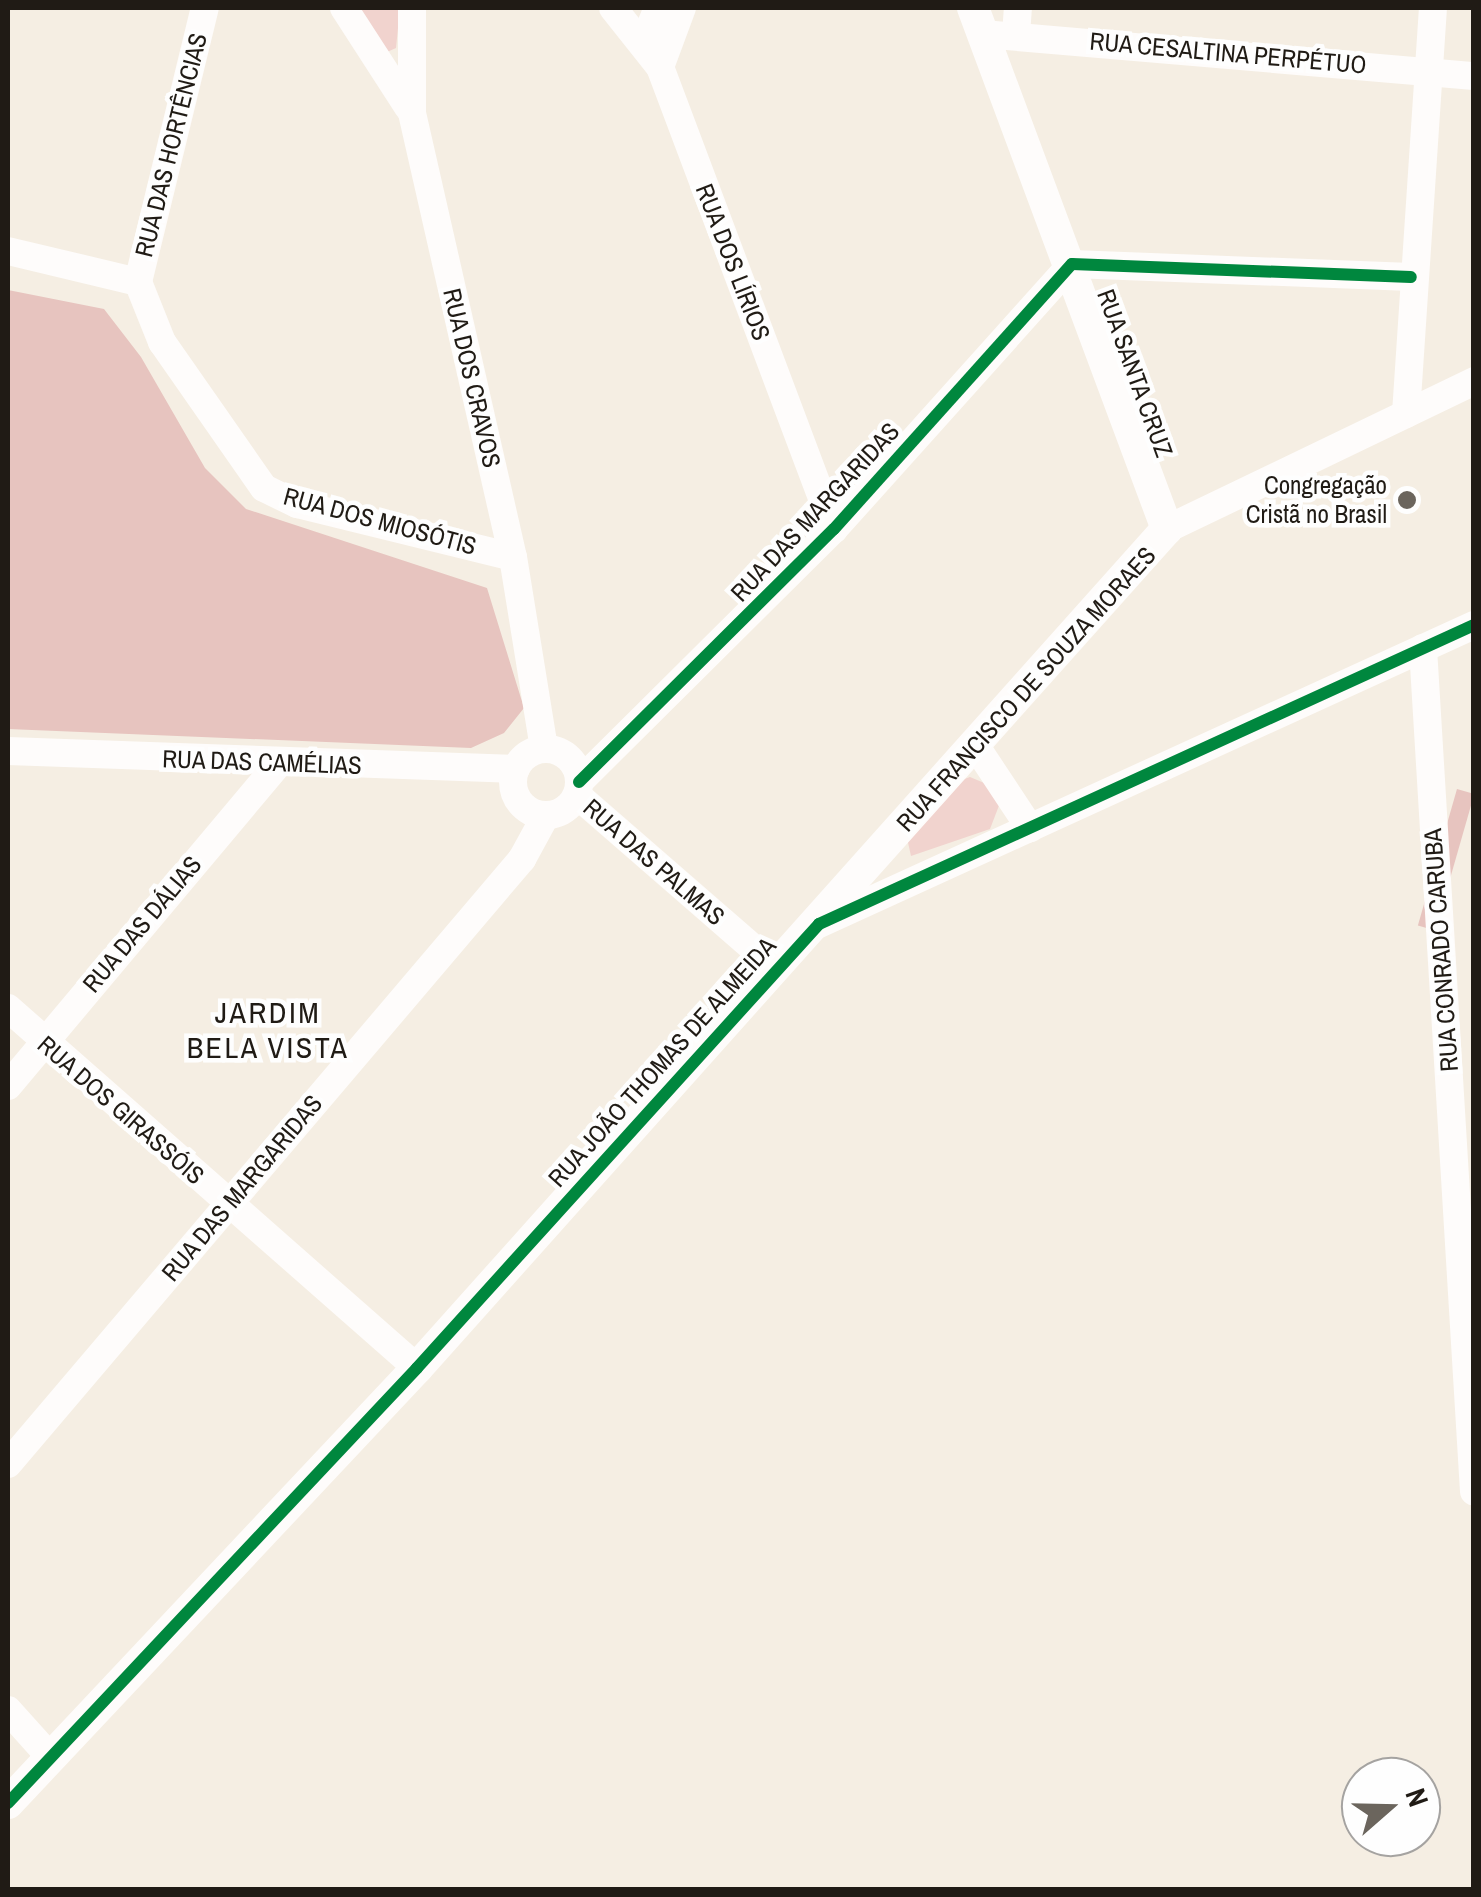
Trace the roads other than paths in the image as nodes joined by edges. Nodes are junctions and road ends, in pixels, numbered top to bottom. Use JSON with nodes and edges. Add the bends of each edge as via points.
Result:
{"nodes":[{"id":1,"x":204,"y":8,"type":"edge"},
{"id":2,"x":344,"y":8,"type":"edge"},
{"id":3,"x":412,"y":8,"type":"edge"},
{"id":4,"x":613,"y":8,"type":"edge"},
{"id":5,"x":658,"y":8,"type":"edge"},
{"id":6,"x":682,"y":8,"type":"edge"},
{"id":7,"x":1433,"y":8,"type":"edge"},
{"id":8,"x":978,"y":21,"type":"edge"},
{"id":9,"x":1017,"y":21,"type":"edge"},
{"id":10,"x":644,"y":42,"type":"junction"},
{"id":11,"x":660,"y":67,"type":"junction"},
{"id":12,"x":1428,"y":70,"type":"junction"},
{"id":13,"x":1474,"y":76,"type":"edge"},
{"id":14,"x":412,"y":113,"type":"junction"},
{"id":15,"x":8,"y":251,"type":"edge"},
{"id":16,"x":1072,"y":264,"type":"junction"},
{"id":17,"x":1411,"y":277,"type":"junction"},
{"id":18,"x":138,"y":282,"type":"junction"},
{"id":19,"x":1474,"y":381,"type":"edge"},
{"id":20,"x":1406,"y":414,"type":"junction"},
{"id":21,"x":834,"y":529,"type":"junction"},
{"id":22,"x":1167,"y":530,"type":"junction"},
{"id":23,"x":513,"y":557,"type":"junction"},
{"id":24,"x":1474,"y":625,"type":"edge"},
{"id":25,"x":1423,"y":648,"type":"junction"},
{"id":26,"x":974,"y":745,"type":"junction"},
{"id":27,"x":544,"y":749,"type":"junction"},
{"id":28,"x":8,"y":751,"type":"edge"},
{"id":29,"x":278,"y":764,"type":"junction"},
{"id":30,"x":516,"y":769,"type":"junction"},
{"id":31,"x":578,"y":788,"type":"junction"},
{"id":32,"x":546,"y":815,"type":"junction"},
{"id":33,"x":1030,"y":828,"type":"junction"},
{"id":34,"x":819,"y":924,"type":"junction"},
{"id":35,"x":776,"y":968,"type":"junction"},
{"id":36,"x":8,"y":1008,"type":"edge"},
{"id":37,"x":43,"y":1042,"type":"junction"},
{"id":38,"x":8,"y":1086,"type":"edge"},
{"id":39,"x":1462,"y":1114,"type":"edge"},
{"id":40,"x":228,"y":1204,"type":"junction"},
{"id":41,"x":416,"y":1368,"type":"junction"},
{"id":42,"x":8,"y":1464,"type":"edge"},
{"id":43,"x":1473,"y":1486,"type":"edge"},
{"id":44,"x":8,"y":1710,"type":"edge"},
{"id":45,"x":51,"y":1758,"type":"junction"},
{"id":46,"x":8,"y":1804,"type":"edge"}],
"edges":[{"from":1,"to":18,"type":"street","name":"RUA DAS HORTÊNCIAS"},
{"from":2,"to":14,"type":"street"},
{"from":3,"to":14,"type":"street","name":"RUA DOS CRAVOS"},
{"from":4,"to":10,"type":"street","name":"RUA DOS LÍRIOS"},
{"from":5,"to":10,"type":"street"},
{"from":6,"to":11,"type":"street"},
{"from":7,"to":12,"type":"street"},
{"from":8,"to":9,"type":"street","name":"RUA CESALTINA PERPÉTUO"},
{"from":8,"to":16,"type":"street","name":"RUA SANTA CRUZ"},
{"from":9,"to":12,"type":"street","name":"RUA CESALTINA PERPÉTUO"},
{"from":10,"to":11,"type":"street","name":"RUA DOS LÍRIOS"},
{"from":11,"to":21,"type":"street","name":"RUA DOS LÍRIOS"},
{"from":12,"to":13,"type":"street","name":"RUA CESALTINA PERPÉTUO"},
{"from":12,"to":17,"type":"street"},
{"from":14,"to":23,"type":"street","name":"RUA DOS CRAVOS"},
{"from":15,"to":18,"type":"street"},
{"from":16,"to":17,"type":"street"},
{"from":16,"to":21,"type":"street","name":"RUA DAS MARGARIDAS"},
{"from":16,"to":22,"type":"street","name":"RUA SANTA CRUZ"},
{"from":17,"to":20,"type":"street"},
{"from":18,"to":23,"type":"street","name":"RUA DOS MIOSÓTIS","via":[[162,342],[264,488],[297,504]]},
{"from":19,"to":20,"type":"street","name":"RUA FRANCISCO DE SOUZA MORAES"},
{"from":20,"to":22,"type":"street","name":"RUA FRANCISCO DE SOUZA MORAES"},
{"from":21,"to":31,"type":"street","name":"RUA DAS MARGARIDAS"},
{"from":22,"to":26,"type":"street","name":"RUA FRANCISCO DE SOUZA MORAES"},
{"from":23,"to":27,"type":"street","name":"RUA DOS CRAVOS"},
{"from":24,"to":25,"type":"street","name":"RUA JOÃO THOMAS DE ALMEIDA"},
{"from":25,"to":33,"type":"street","name":"RUA JOÃO THOMAS DE ALMEIDA"},
{"from":25,"to":39,"type":"street","name":"RUA CONRADO CARUBA"},
{"from":26,"to":33,"type":"street"},
{"from":26,"to":34,"type":"street","name":"RUA FRANCISCO DE SOUZA MORAES"},
{"from":27,"to":30,"type":"street"},
{"from":27,"to":31,"type":"street","via":[[566,755]]},
{"from":28,"to":29,"type":"street","name":"RUA DAS CAMÉLIAS"},
{"from":29,"to":30,"type":"street","name":"RUA DAS CAMÉLIAS"},
{"from":29,"to":37,"type":"street","name":"RUA DAS DÁLIAS"},
{"from":30,"to":32,"type":"street","via":[[519,800]]},
{"from":31,"to":32,"type":"street","via":[[565,809]]},
{"from":31,"to":35,"type":"street","name":"RUA DAS PALMAS"},
{"from":32,"to":40,"type":"street","name":"RUA DAS MARGARIDAS","via":[[522,858]]},
{"from":33,"to":34,"type":"street","name":"RUA JOÃO THOMAS DE ALMEIDA"},
{"from":34,"to":35,"type":"street","name":"RUA JOÃO THOMAS DE ALMEIDA"},
{"from":35,"to":41,"type":"street","name":"RUA JOÃO THOMAS DE ALMEIDA"},
{"from":36,"to":37,"type":"street","name":"RUA DOS GIRASSÓIS"},
{"from":37,"to":38,"type":"street","name":"RUA DAS DÁLIAS"},
{"from":37,"to":40,"type":"street","name":"RUA DOS GIRASSÓIS"},
{"from":39,"to":43,"type":"street","name":"RUA CONRADO CARUBA"},
{"from":40,"to":41,"type":"street","name":"RUA DOS GIRASSÓIS"},
{"from":40,"to":42,"type":"street","name":"RUA DAS MARGARIDAS"},
{"from":41,"to":45,"type":"street","name":"RUA JOÃO THOMAS DE ALMEIDA"},
{"from":44,"to":45,"type":"street"},
{"from":45,"to":46,"type":"street","name":"RUA JOÃO THOMAS DE ALMEIDA"}]}
